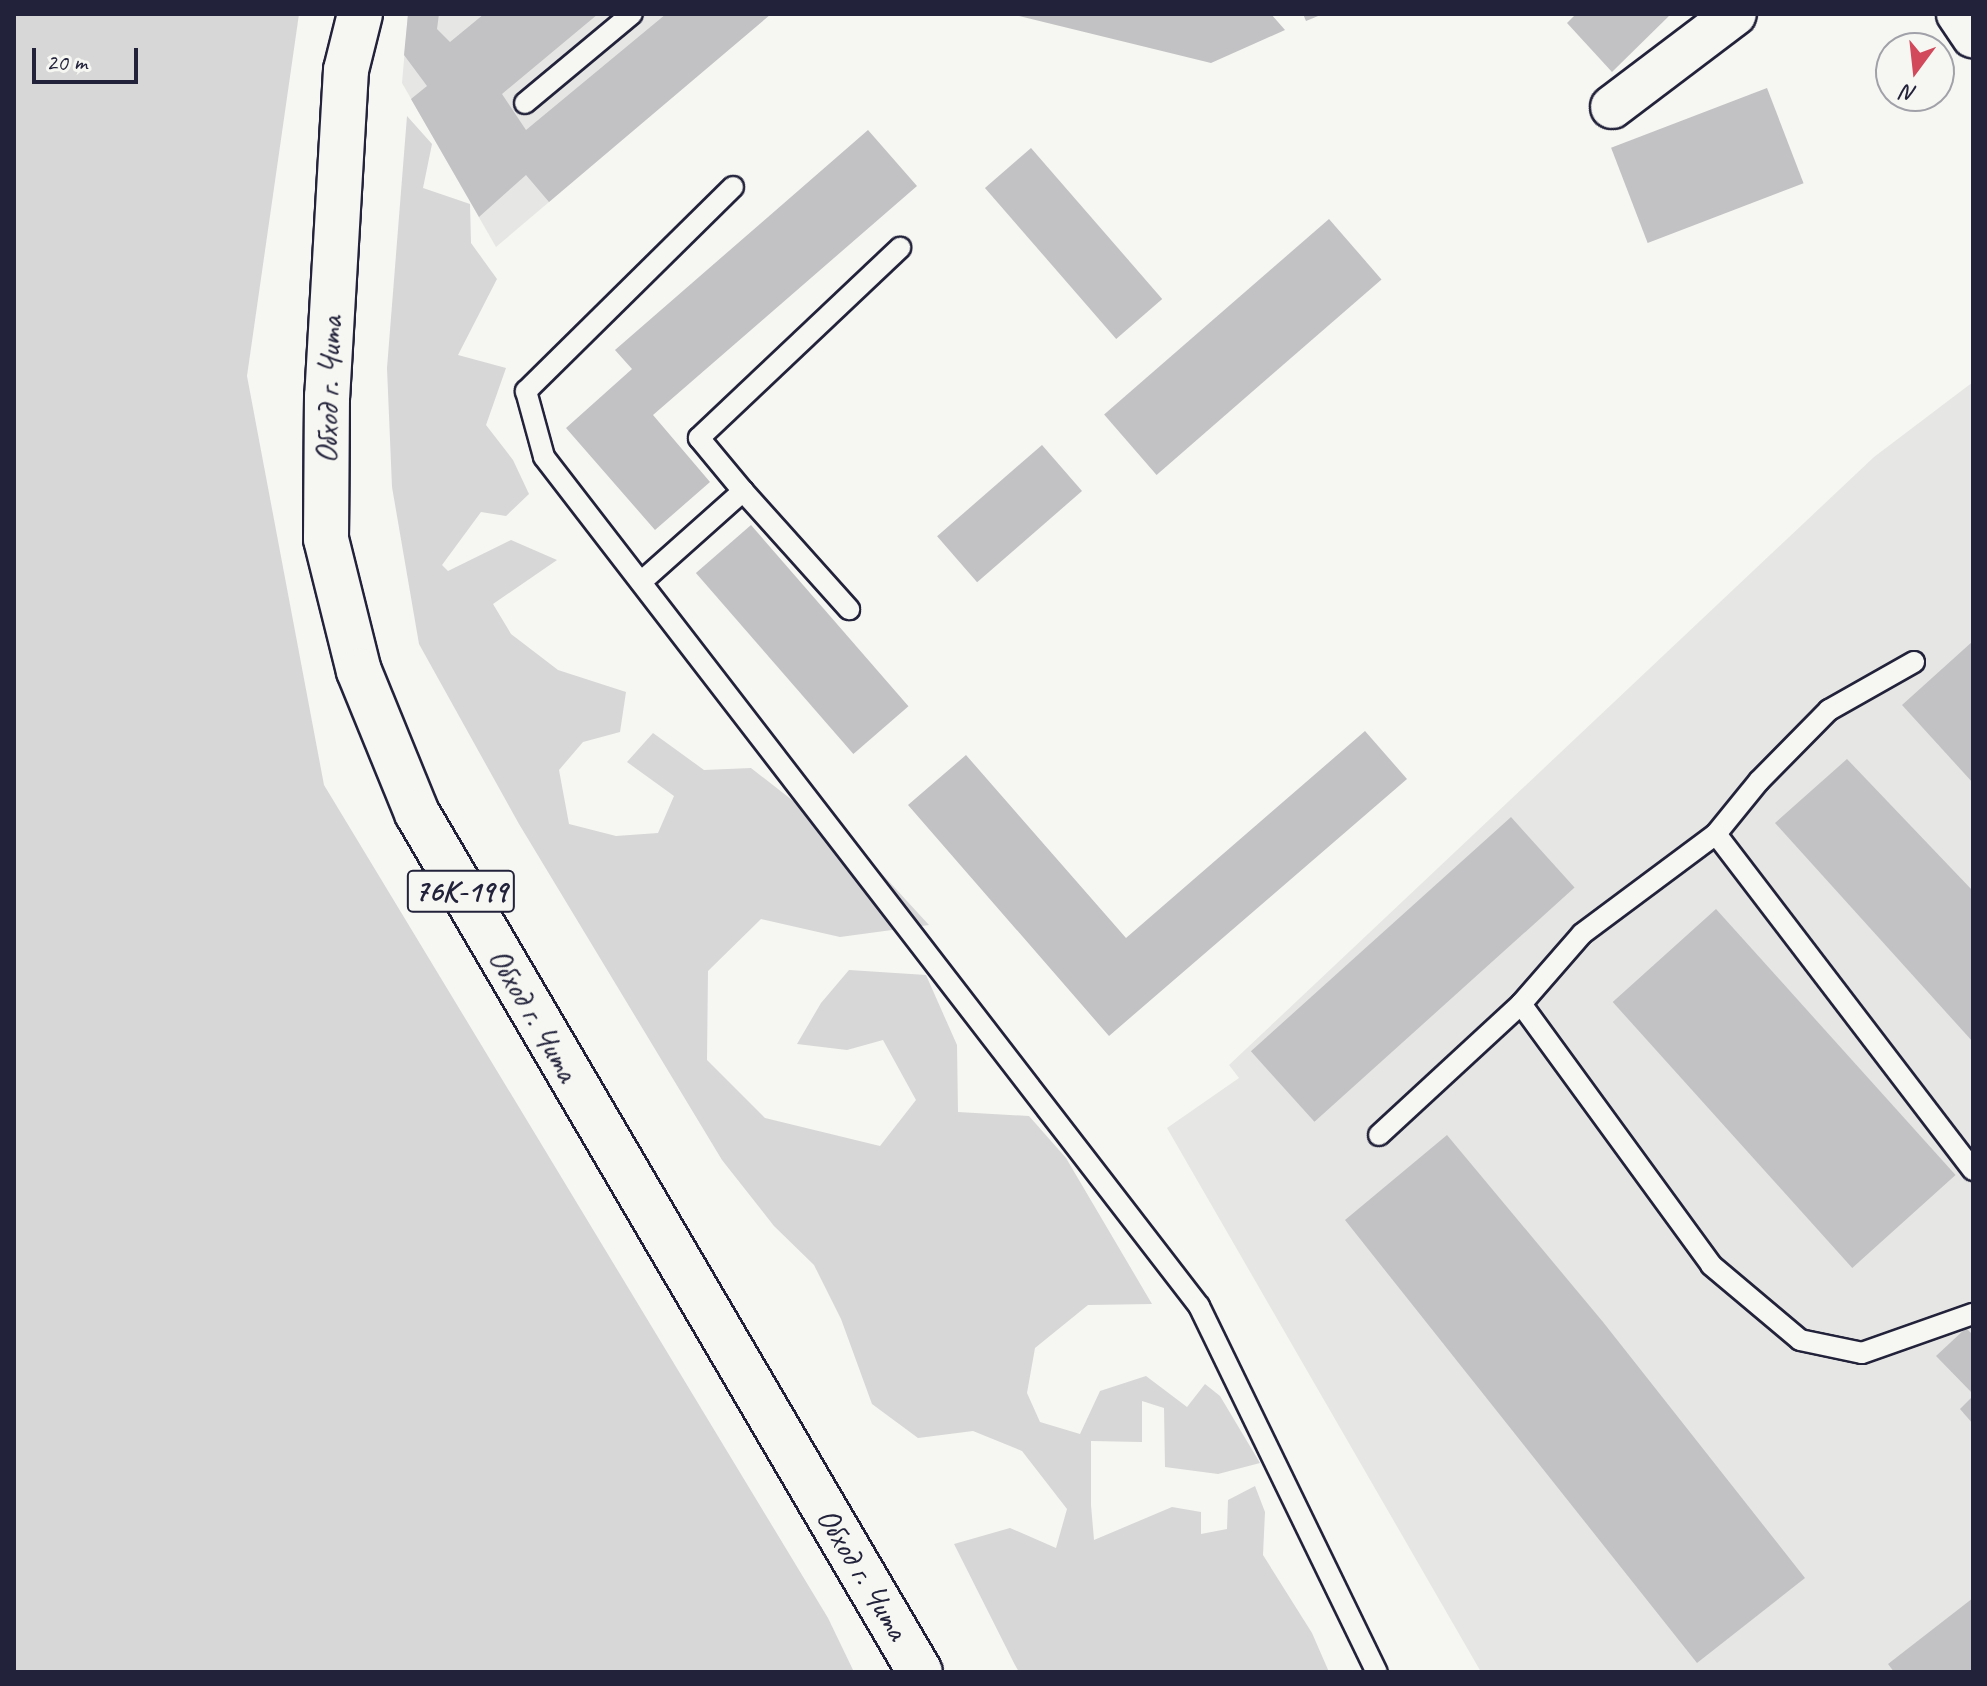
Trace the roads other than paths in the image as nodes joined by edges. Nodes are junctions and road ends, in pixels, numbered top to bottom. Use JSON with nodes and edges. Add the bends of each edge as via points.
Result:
{"nodes":[{"id":1,"x":360,"y":14,"type":"edge"},
{"id":2,"x":632,"y":14,"type":"edge"},
{"id":3,"x":1735,"y":14,"type":"edge"},
{"id":4,"x":1958,"y":14,"type":"edge"},
{"id":5,"x":1973,"y":36,"type":"edge"},
{"id":6,"x":525,"y":103,"type":"dead end"},
{"id":7,"x":1612,"y":107,"type":"dead end"},
{"id":8,"x":733,"y":187,"type":"dead end"},
{"id":9,"x":900,"y":248,"type":"dead end"},
{"id":10,"x":743,"y":491,"type":"junction"},
{"id":11,"x":641,"y":582,"type":"junction"},
{"id":12,"x":849,"y":609,"type":"dead end"},
{"id":13,"x":1914,"y":662,"type":"dead end"},
{"id":14,"x":1716,"y":834,"type":"junction"},
{"id":15,"x":1521,"y":1004,"type":"junction"},
{"id":16,"x":1379,"y":1135,"type":"dead end"},
{"id":17,"x":1973,"y":1170,"type":"edge"},
{"id":18,"x":1973,"y":1314,"type":"edge"},
{"id":19,"x":920,"y":1672,"type":"edge"},
{"id":20,"x":1377,"y":1672,"type":"edge"}],
"edges":[{"from":1,"to":19,"type":"highway","name":"Обход г. Чита","number":"76К-199","via":[[346,70],[327,396],[326,539],[359,671],[417,813]]},
{"from":2,"to":6,"type":"lane"},
{"from":3,"to":7,"type":"street"},
{"from":4,"to":5,"type":"street"},
{"from":8,"to":11,"type":"lane","via":[[526,391],[544,457]]},
{"from":9,"to":10,"type":"lane","via":[[699,438]]},
{"from":10,"to":11,"type":"lane"},
{"from":10,"to":12,"type":"lane"},
{"from":11,"to":20,"type":"lane","via":[[1199,1306]]},
{"from":13,"to":14,"type":"lane","via":[[1829,710]]},
{"from":14,"to":15,"type":"lane","via":[[1582,934]]},
{"from":14,"to":17,"type":"lane"},
{"from":15,"to":16,"type":"lane"},
{"from":15,"to":18,"type":"lane","via":[[1711,1265],[1800,1340],[1862,1353]]}]}
